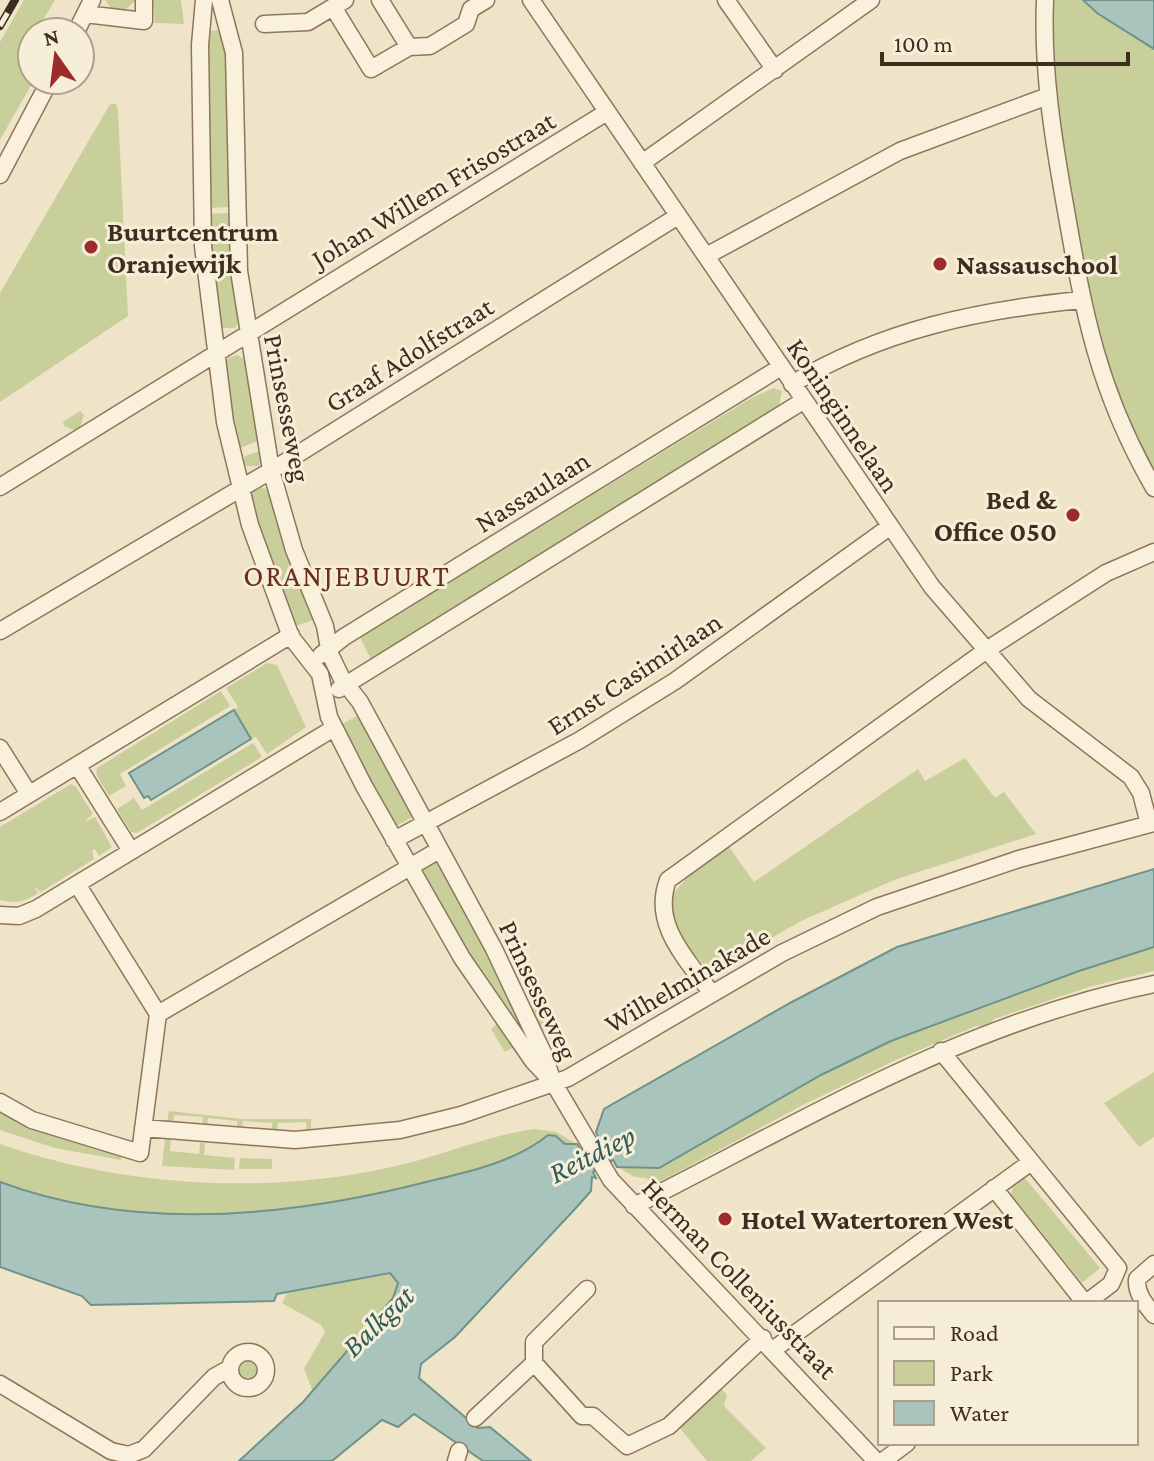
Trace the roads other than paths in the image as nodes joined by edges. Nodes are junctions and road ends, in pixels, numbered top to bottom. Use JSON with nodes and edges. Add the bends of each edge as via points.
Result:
{"nodes":[{"id":1,"x":144,"y":0,"type":"edge"},
{"id":2,"x":204,"y":0,"type":"edge"},
{"id":3,"x":220,"y":0,"type":"edge"},
{"id":4,"x":380,"y":0,"type":"edge"},
{"id":5,"x":486,"y":0,"type":"edge"},
{"id":6,"x":531,"y":0,"type":"edge"},
{"id":7,"x":726,"y":0,"type":"edge"},
{"id":8,"x":871,"y":0,"type":"edge"},
{"id":9,"x":1045,"y":0,"type":"edge"},
{"id":10,"x":339,"y":4,"type":"edge"},
{"id":11,"x":89,"y":7,"type":"edge"},
{"id":12,"x":264,"y":24,"type":"dead end"},
{"id":13,"x":409,"y":47,"type":"junction"},
{"id":14,"x":775,"y":70,"type":"junction"},
{"id":15,"x":42,"y":96,"type":"edge"},
{"id":16,"x":1048,"y":96,"type":"junction"},
{"id":17,"x":607,"y":112,"type":"junction"},
{"id":18,"x":642,"y":163,"type":"junction"},
{"id":19,"x":0,"y":175,"type":"edge"},
{"id":20,"x":678,"y":216,"type":"junction"},
{"id":21,"x":706,"y":256,"type":"junction"},
{"id":22,"x":1081,"y":300,"type":"junction"},
{"id":23,"x":247,"y":333,"type":"junction"},
{"id":24,"x":216,"y":353,"type":"junction"},
{"id":25,"x":781,"y":367,"type":"junction"},
{"id":26,"x":792,"y":384,"type":"junction"},
{"id":27,"x":803,"y":401,"type":"junction"},
{"id":28,"x":271,"y":470,"type":"junction"},
{"id":29,"x":0,"y":487,"type":"edge"},
{"id":30,"x":1154,"y":488,"type":"edge"},
{"id":31,"x":240,"y":489,"type":"junction"},
{"id":32,"x":888,"y":528,"type":"junction"},
{"id":33,"x":1154,"y":552,"type":"edge"},
{"id":34,"x":0,"y":631,"type":"edge"},
{"id":35,"x":291,"y":635,"type":"junction"},
{"id":36,"x":329,"y":649,"type":"junction"},
{"id":37,"x":988,"y":649,"type":"junction"},
{"id":38,"x":312,"y":662,"type":"junction"},
{"id":39,"x":346,"y":685,"type":"junction"},
{"id":40,"x":327,"y":696,"type":"junction"},
{"id":41,"x":334,"y":728,"type":"junction"},
{"id":42,"x":0,"y":748,"type":"edge"},
{"id":43,"x":77,"y":765,"type":"junction"},
{"id":44,"x":29,"y":794,"type":"junction"},
{"id":45,"x":0,"y":812,"type":"edge"},
{"id":46,"x":424,"y":822,"type":"junction"},
{"id":47,"x":1152,"y":823,"type":"edge"},
{"id":48,"x":394,"y":840,"type":"junction"},
{"id":49,"x":439,"y":850,"type":"junction"},
{"id":50,"x":131,"y":851,"type":"junction"},
{"id":51,"x":409,"y":866,"type":"junction"},
{"id":52,"x":77,"y":884,"type":"junction"},
{"id":53,"x":0,"y":915,"type":"edge"},
{"id":54,"x":1154,"y":984,"type":"edge"},
{"id":55,"x":712,"y":994,"type":"junction"},
{"id":56,"x":158,"y":1014,"type":"junction"},
{"id":57,"x":941,"y":1051,"type":"junction"},
{"id":58,"x":553,"y":1082,"type":"junction"},
{"id":59,"x":0,"y":1102,"type":"edge"},
{"id":60,"x":143,"y":1128,"type":"junction"},
{"id":61,"x":1031,"y":1162,"type":"junction"},
{"id":62,"x":994,"y":1188,"type":"junction"},
{"id":63,"x":634,"y":1206,"type":"junction"},
{"id":64,"x":1154,"y":1264,"type":"edge"},
{"id":65,"x":587,"y":1289,"type":"dead end"},
{"id":66,"x":1084,"y":1301,"type":"edge"},
{"id":67,"x":1089,"y":1301,"type":"edge"},
{"id":68,"x":1154,"y":1315,"type":"edge"},
{"id":69,"x":768,"y":1344,"type":"junction"},
{"id":70,"x":534,"y":1363,"type":"junction"},
{"id":71,"x":230,"y":1368,"type":"dead end"},
{"id":72,"x":0,"y":1384,"type":"edge"},
{"id":73,"x":475,"y":1418,"type":"dead end"},
{"id":74,"x":904,"y":1445,"type":"edge"},
{"id":75,"x":128,"y":1458,"type":"edge"},
{"id":76,"x":876,"y":1461,"type":"edge"},
{"id":77,"x":883,"y":1461,"type":"edge"}],
"edges":[{"from":1,"to":11,"type":"street","via":[[144,21]]},
{"from":2,"to":24,"type":"street","name":"Prinsesseweg","via":[[201,211]]},
{"from":3,"to":23,"type":"street","name":"Prinsesseweg","via":[[234,53],[237,240]]},
{"from":4,"to":13,"type":"street"},
{"from":5,"to":13,"type":"street","via":[[471,9],[466,24],[430,46]]},
{"from":6,"to":17,"type":"street","name":"Koninginnelaan"},
{"from":7,"to":14,"type":"street"},
{"from":8,"to":14,"type":"street"},
{"from":9,"to":16,"type":"street"},
{"from":10,"to":12,"type":"street","via":[[308,22]]},
{"from":10,"to":13,"type":"street","via":[[371,69]]},
{"from":14,"to":18,"type":"street"},
{"from":15,"to":19,"type":"street"},
{"from":16,"to":21,"type":"street","via":[[900,151]]},
{"from":16,"to":22,"type":"street"},
{"from":17,"to":18,"type":"street","name":"Koninginnelaan"},
{"from":17,"to":23,"type":"street","name":"Johan Willem Frisostraat"},
{"from":18,"to":20,"type":"street","name":"Koninginnelaan"},
{"from":20,"to":21,"type":"street","name":"Koninginnelaan"},
{"from":20,"to":28,"type":"street","name":"Graaf Adolfstraat"},
{"from":21,"to":25,"type":"street","name":"Koninginnelaan"},
{"from":22,"to":26,"type":"street","via":[[943,319],[882,338]]},
{"from":22,"to":30,"type":"street","via":[[1099,369],[1127,440]]},
{"from":23,"to":24,"type":"street","name":"Johan Willem Frisostraat"},
{"from":23,"to":28,"type":"street","name":"Prinsesseweg"},
{"from":24,"to":29,"type":"street","name":"Johan Willem Frisostraat"},
{"from":24,"to":31,"type":"street","name":"Prinsesseweg"},
{"from":25,"to":26,"type":"street","name":"Koninginnelaan"},
{"from":25,"to":36,"type":"street","name":"Nassaulaan"},
{"from":26,"to":27,"type":"street","name":"Koninginnelaan"},
{"from":27,"to":32,"type":"street","name":"Koninginnelaan"},
{"from":27,"to":39,"type":"street"},
{"from":28,"to":31,"type":"street","name":"Graaf Adolfstraat"},
{"from":28,"to":36,"type":"street","name":"Prinsesseweg"},
{"from":31,"to":34,"type":"street","name":"Graaf Adolfstraat"},
{"from":31,"to":35,"type":"street","name":"Prinsesseweg"},
{"from":32,"to":37,"type":"street","name":"Koninginnelaan"},
{"from":32,"to":46,"type":"street","name":"Ernst Casimirlaan","via":[[662,689],[569,746]]},
{"from":33,"to":37,"type":"street","via":[[1106,573]]},
{"from":35,"to":38,"type":"street","name":"Prinsesseweg"},
{"from":35,"to":43,"type":"street"},
{"from":36,"to":38,"type":"street","name":"Nassaulaan"},
{"from":36,"to":39,"type":"street","name":"Prinsesseweg"},
{"from":37,"to":47,"type":"street","name":"Koninginnelaan","via":[[1029,699],[1131,777]]},
{"from":37,"to":55,"type":"street","via":[[668,880],[662,915],[667,931]]},
{"from":38,"to":40,"type":"street","name":"Prinsesseweg"},
{"from":39,"to":40,"type":"street"},
{"from":39,"to":46,"type":"street","name":"Prinsesseweg"},
{"from":40,"to":41,"type":"street","name":"Prinsesseweg"},
{"from":41,"to":48,"type":"street","name":"Prinsesseweg"},
{"from":41,"to":50,"type":"street"},
{"from":42,"to":44,"type":"street"},
{"from":43,"to":44,"type":"street"},
{"from":43,"to":50,"type":"street"},
{"from":44,"to":45,"type":"street"},
{"from":46,"to":48,"type":"street","name":"Ernst Casimirlaan"},
{"from":46,"to":49,"type":"street","name":"Prinsesseweg"},
{"from":47,"to":55,"type":"street","name":"Wilhelminakade","via":[[1019,859],[877,907],[794,946]]},
{"from":48,"to":51,"type":"street","name":"Prinsesseweg"},
{"from":49,"to":51,"type":"street"},
{"from":49,"to":58,"type":"street","name":"Prinsesseweg","via":[[494,949]]},
{"from":50,"to":52,"type":"street"},
{"from":51,"to":56,"type":"street"},
{"from":51,"to":58,"type":"street","name":"Prinsesseweg","via":[[462,958]]},
{"from":52,"to":53,"type":"street","via":[[28,914]]},
{"from":52,"to":56,"type":"street"},
{"from":54,"to":57,"type":"street","via":[[1072,1003]]},
{"from":55,"to":58,"type":"street","name":"Wilhelminakade"},
{"from":56,"to":60,"type":"street"},
{"from":57,"to":61,"type":"street"},
{"from":57,"to":63,"type":"street","via":[[827,1104]]},
{"from":58,"to":60,"type":"street","name":"Wilhelminakade","via":[[461,1115],[370,1134],[272,1140]]},
{"from":58,"to":63,"type":"street","name":"Herman Colleniusstraat","via":[[611,1180]]},
{"from":59,"to":60,"type":"street","via":[[32,1120],[140,1153]]},
{"from":61,"to":62,"type":"street"},
{"from":61,"to":67,"type":"street","via":[[1118,1268],[1111,1284]]},
{"from":62,"to":66,"type":"street"},
{"from":62,"to":69,"type":"street"},
{"from":63,"to":69,"type":"street","name":"Herman Colleniusstraat"},
{"from":64,"to":68,"type":"street","via":[[1137,1279],[1138,1292]]},
{"from":65,"to":70,"type":"street","via":[[534,1342]]},
{"from":69,"to":70,"type":"street","via":[[669,1426],[627,1446],[593,1416],[582,1416]]},
{"from":69,"to":76,"type":"street","name":"Herman Colleniusstraat"},
{"from":70,"to":73,"type":"street"},
{"from":71,"to":75,"type":"street"},
{"from":72,"to":75,"type":"street"},
{"from":74,"to":77,"type":"street"}]}
